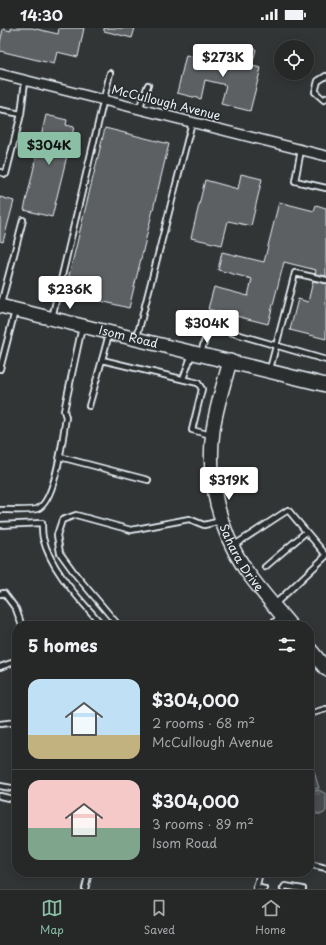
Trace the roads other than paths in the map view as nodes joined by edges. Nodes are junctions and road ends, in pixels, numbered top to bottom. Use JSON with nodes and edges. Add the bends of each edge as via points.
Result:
{"nodes":[{"id":1,"x":110,"y":73,"type":"dead end"},
{"id":2,"x":0,"y":74,"type":"edge"},
{"id":3,"x":326,"y":76,"type":"edge"},
{"id":4,"x":25,"y":81,"type":"junction"},
{"id":5,"x":148,"y":85,"type":"dead end"},
{"id":6,"x":326,"y":98,"type":"edge"},
{"id":7,"x":104,"y":100,"type":"junction"},
{"id":8,"x":139,"y":109,"type":"junction"},
{"id":9,"x":0,"y":110,"type":"edge"},
{"id":10,"x":20,"y":114,"type":"junction"},
{"id":11,"x":192,"y":122,"type":"junction"},
{"id":12,"x":301,"y":150,"type":"junction"},
{"id":13,"x":326,"y":156,"type":"edge"},
{"id":14,"x":0,"y":172,"type":"edge"},
{"id":15,"x":326,"y":188,"type":"edge"},
{"id":16,"x":23,"y":220,"type":"dead end"},
{"id":17,"x":326,"y":280,"type":"edge"},
{"id":18,"x":0,"y":306,"type":"edge"},
{"id":19,"x":15,"y":309,"type":"junction"},
{"id":20,"x":52,"y":318,"type":"junction"},
{"id":21,"x":82,"y":326,"type":"junction"},
{"id":22,"x":109,"y":332,"type":"junction"},
{"id":23,"x":136,"y":339,"type":"junction"},
{"id":24,"x":276,"y":346,"type":"junction"},
{"id":25,"x":197,"y":354,"type":"junction"},
{"id":26,"x":102,"y":360,"type":"junction"},
{"id":27,"x":326,"y":360,"type":"edge"},
{"id":28,"x":230,"y":361,"type":"junction"},
{"id":29,"x":0,"y":369,"type":"edge"},
{"id":30,"x":270,"y":371,"type":"junction"},
{"id":31,"x":183,"y":379,"type":"junction"},
{"id":32,"x":326,"y":385,"type":"edge"},
{"id":33,"x":89,"y":406,"type":"dead end"},
{"id":34,"x":213,"y":436,"type":"junction"},
{"id":35,"x":60,"y":457,"type":"junction"},
{"id":36,"x":148,"y":480,"type":"dead end"},
{"id":37,"x":0,"y":510,"type":"edge"},
{"id":38,"x":222,"y":521,"type":"junction"},
{"id":39,"x":0,"y":525,"type":"edge"},
{"id":40,"x":306,"y":532,"type":"junction"},
{"id":41,"x":232,"y":546,"type":"junction"},
{"id":42,"x":326,"y":556,"type":"edge"},
{"id":43,"x":265,"y":567,"type":"dead end"},
{"id":44,"x":0,"y":594,"type":"edge"},
{"id":45,"x":278,"y":610,"type":"junction"},
{"id":46,"x":20,"y":621,"type":"edge"},
{"id":47,"x":99,"y":621,"type":"edge"},
{"id":48,"x":115,"y":621,"type":"edge"},
{"id":49,"x":272,"y":621,"type":"edge"},
{"id":50,"x":287,"y":621,"type":"edge"},
{"id":51,"x":314,"y":654,"type":"edge"},
{"id":52,"x":12,"y":663,"type":"edge"},
{"id":53,"x":0,"y":667,"type":"edge"},
{"id":54,"x":326,"y":669,"type":"edge"},
{"id":55,"x":326,"y":709,"type":"edge"},
{"id":56,"x":314,"y":713,"type":"edge"},
{"id":57,"x":12,"y":723,"type":"edge"},
{"id":58,"x":0,"y":724,"type":"edge"},
{"id":59,"x":0,"y":786,"type":"edge"},
{"id":60,"x":12,"y":789,"type":"edge"},
{"id":61,"x":0,"y":796,"type":"edge"},
{"id":62,"x":12,"y":799,"type":"edge"},
{"id":63,"x":314,"y":865,"type":"edge"},
{"id":64,"x":326,"y":868,"type":"edge"},
{"id":65,"x":88,"y":877,"type":"edge"},
{"id":66,"x":259,"y":877,"type":"edge"},
{"id":67,"x":256,"y":888,"type":"edge"},
{"id":68,"x":85,"y":889,"type":"edge"},
{"id":69,"x":264,"y":889,"type":"edge"},
{"id":70,"x":283,"y":889,"type":"edge"},
{"id":71,"x":303,"y":889,"type":"edge"}],
"edges":[{"from":1,"to":7,"type":"lane"},
{"from":2,"to":4,"type":"street","name":"McCullough Avenue"},
{"from":3,"to":6,"type":"lane","via":[[318,81],[315,92],[324,100]]},
{"from":4,"to":7,"type":"street","name":"McCullough Avenue"},
{"from":4,"to":10,"type":"lane"},
{"from":5,"to":8,"type":"lane"},
{"from":7,"to":8,"type":"street","name":"McCullough Avenue"},
{"from":7,"to":20,"type":"lane"},
{"from":8,"to":11,"type":"street","name":"McCullough Avenue"},
{"from":9,"to":10,"type":"lane"},
{"from":10,"to":14,"type":"lane","via":[[6,174]]},
{"from":11,"to":12,"type":"street","name":"McCullough Avenue"},
{"from":11,"to":23,"type":"lane"},
{"from":12,"to":13,"type":"street","name":"McCullough Avenue"},
{"from":12,"to":15,"type":"lane","via":[[295,181]]},
{"from":16,"to":18,"type":"lane"},
{"from":17,"to":24,"type":"lane","via":[[295,273]]},
{"from":18,"to":19,"type":"street","name":"Isom Road"},
{"from":19,"to":20,"type":"street","name":"Isom Road"},
{"from":19,"to":29,"type":"lane"},
{"from":20,"to":21,"type":"street","name":"Isom Road"},
{"from":21,"to":22,"type":"street","name":"Isom Road"},
{"from":21,"to":35,"type":"lane","via":[[64,411],[66,417]]},
{"from":22,"to":23,"type":"street","name":"Isom Road"},
{"from":22,"to":26,"type":"lane"},
{"from":23,"to":25,"type":"street","name":"Isom Road"},
{"from":24,"to":25,"type":"lane","via":[[209,326]]},
{"from":24,"to":27,"type":"lane"},
{"from":24,"to":30,"type":"lane"},
{"from":25,"to":28,"type":"street","name":"Isom Road"},
{"from":25,"to":31,"type":"lane"},
{"from":26,"to":31,"type":"lane"},
{"from":26,"to":33,"type":"lane"},
{"from":28,"to":30,"type":"street","name":"Isom Road"},
{"from":28,"to":34,"type":"street","name":"Sahara Drive"},
{"from":30,"to":32,"type":"street","name":"Isom Road"},
{"from":31,"to":34,"type":"lane","via":[[198,383],[202,389],[192,430]]},
{"from":34,"to":38,"type":"street","name":"Sahara Drive","via":[[214,491]]},
{"from":35,"to":36,"type":"lane"},
{"from":35,"to":37,"type":"lane","via":[[46,502],[37,509]]},
{"from":38,"to":41,"type":"street","name":"Sahara Drive"},
{"from":38,"to":48,"type":"lane","via":[[204,525],[189,519],[131,530],[76,515],[62,520],[57,535],[60,553]]},
{"from":39,"to":47,"type":"lane","via":[[42,523],[43,538],[55,566]]},
{"from":40,"to":41,"type":"lane","via":[[288,510]]},
{"from":40,"to":42,"type":"lane"},
{"from":40,"to":43,"type":"lane"},
{"from":41,"to":45,"type":"street","name":"Sahara Drive","via":[[245,568]]},
{"from":42,"to":45,"type":"lane"},
{"from":44,"to":46,"type":"lane","via":[[4,593],[16,609]]},
{"from":45,"to":49,"type":"lane"},
{"from":45,"to":50,"type":"street","name":"Sahara Drive"},
{"from":51,"to":54,"type":"street"},
{"from":52,"to":53,"type":"lane"},
{"from":55,"to":56,"type":"lane"},
{"from":57,"to":58,"type":"lane"},
{"from":59,"to":60,"type":"lane"},
{"from":61,"to":62,"type":"lane"},
{"from":63,"to":64,"type":"lane"},
{"from":65,"to":68,"type":"lane"},
{"from":66,"to":67,"type":"lane"},
{"from":67,"to":69,"type":"lane"},
{"from":70,"to":71,"type":"lane","via":[[286,886]]}]}
